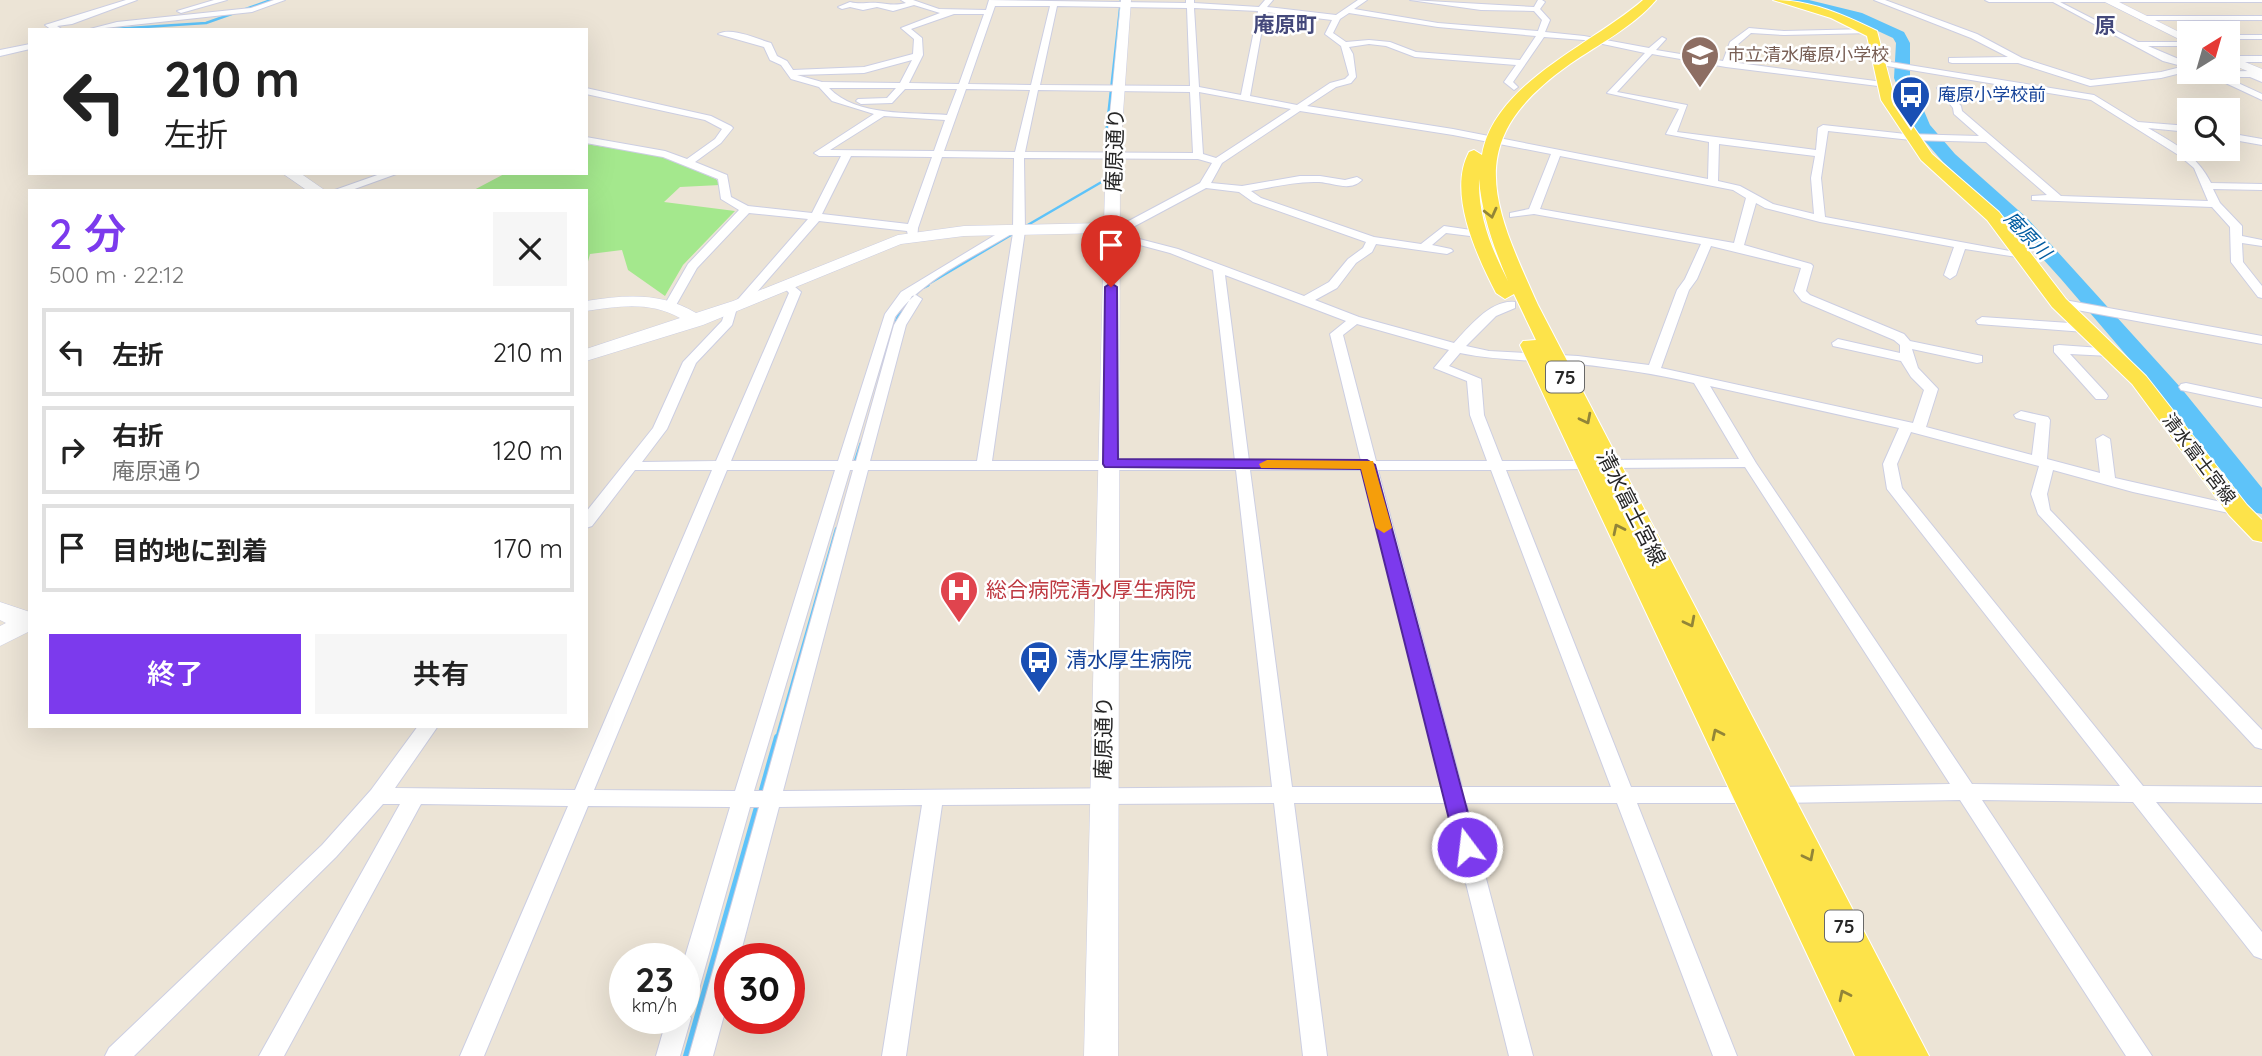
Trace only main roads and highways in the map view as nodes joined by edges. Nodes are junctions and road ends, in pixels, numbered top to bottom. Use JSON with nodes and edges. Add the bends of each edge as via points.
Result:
{"nodes":[{"id":1,"x":1634,"y":0,"type":"edge"},
{"id":2,"x":1650,"y":0,"type":"edge"},
{"id":3,"x":1779,"y":0,"type":"edge"},
{"id":4,"x":1591,"y":39,"type":"junction"},
{"id":5,"x":1486,"y":138,"type":"junction"},
{"id":6,"x":1546,"y":358,"type":"junction"},
{"id":7,"x":2262,"y":534,"type":"edge"},
{"id":8,"x":1762,"y":795,"type":"junction"},
{"id":9,"x":1874,"y":1056,"type":"edge"},
{"id":10,"x":1910,"y":1056,"type":"edge"}],
"edges":[{"from":1,"to":4,"type":"main road","name":"清水富士宮線","number":"75"},
{"from":2,"to":4,"type":"main road","name":"清水富士宮線","number":"75"},
{"from":3,"to":7,"type":"main road","name":"清水富士宮線","via":[[1835,15],[1875,37],[1888,100],[1926,157],[1993,216],[2085,328],[2139,380],[2238,510]]},
{"from":4,"to":5,"type":"main road","name":"清水富士宮線","number":"75","via":[[1527,91]]},
{"from":4,"to":5,"type":"main road","name":"清水富士宮線","number":"75","via":[[1514,87],[1489,113]]},
{"from":5,"to":6,"type":"main road","name":"清水富士宮線","number":"75","one_way":true,"via":[[1490,214]]},
{"from":5,"to":6,"type":"main road","name":"清水富士宮線","number":"75","via":[[1468,187],[1478,234],[1511,306]]},
{"from":6,"to":8,"type":"main road","name":"清水富士宮線","number":"75","one_way":true,"via":[[1609,464]]},
{"from":8,"to":6,"type":"main road","name":"清水富士宮線","number":"75","one_way":true,"via":[[1587,465]]},
{"from":9,"to":8,"type":"main road","name":"清水富士宮線","number":"75","one_way":true},
{"from":8,"to":10,"type":"main road","name":"清水富士宮線","number":"75","one_way":true}]}
